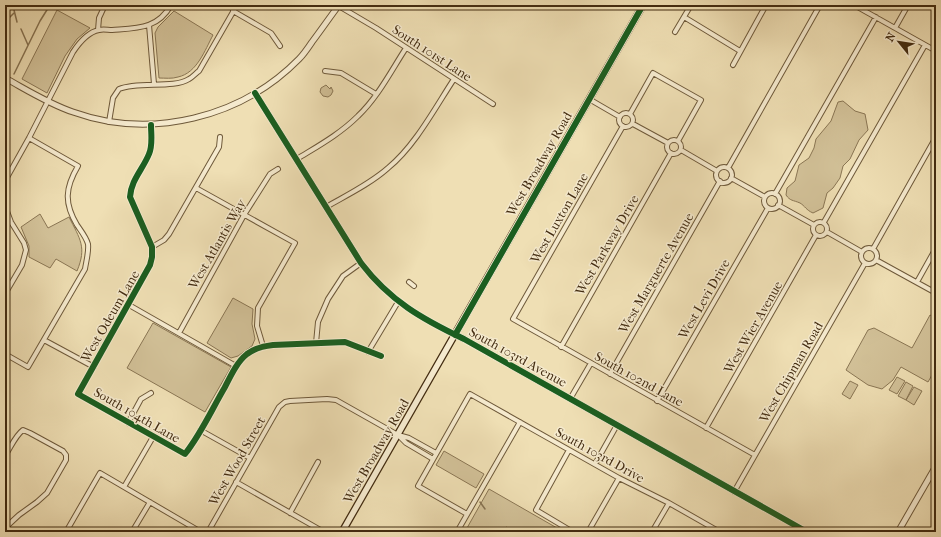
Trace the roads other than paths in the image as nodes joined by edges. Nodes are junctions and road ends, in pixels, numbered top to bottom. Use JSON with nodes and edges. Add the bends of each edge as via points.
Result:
{"nodes":[{"id":1,"x":105,"y":5,"type":"edge"},
{"id":2,"x":172,"y":5,"type":"edge"},
{"id":3,"x":237,"y":5,"type":"edge"},
{"id":4,"x":338,"y":5,"type":"edge"},
{"id":5,"x":643,"y":5,"type":"edge"},
{"id":6,"x":691,"y":5,"type":"edge"},
{"id":7,"x":766,"y":5,"type":"edge"},
{"id":8,"x":820,"y":5,"type":"edge"},
{"id":9,"x":854,"y":5,"type":"edge"},
{"id":10,"x":908,"y":5,"type":"edge"},
{"id":11,"x":233,"y":11,"type":"junction"},
{"id":12,"x":684,"y":17,"type":"junction"},
{"id":13,"x":876,"y":17,"type":"junction"},
{"id":14,"x":149,"y":25,"type":"junction"},
{"id":15,"x":895,"y":28,"type":"junction"},
{"id":16,"x":98,"y":30,"type":"junction"},
{"id":17,"x":675,"y":32,"type":"dead end"},
{"id":18,"x":925,"y":45,"type":"junction"},
{"id":19,"x":280,"y":46,"type":"dead end"},
{"id":20,"x":406,"y":48,"type":"junction"},
{"id":21,"x":740,"y":51,"type":"junction"},
{"id":22,"x":936,"y":51,"type":"edge"},
{"id":23,"x":733,"y":65,"type":"dead end"},
{"id":24,"x":325,"y":71,"type":"dead end"},
{"id":25,"x":5,"y":78,"type":"edge"},
{"id":26,"x":454,"y":79,"type":"junction"},
{"id":27,"x":154,"y":84,"type":"junction"},
{"id":28,"x":256,"y":93,"type":"junction"},
{"id":29,"x":376,"y":94,"type":"junction"},
{"id":30,"x":589,"y":99,"type":"junction"},
{"id":31,"x":48,"y":102,"type":"junction"},
{"id":32,"x":494,"y":104,"type":"dead end"},
{"id":33,"x":630,"y":114,"type":"junction"},
{"id":34,"x":620,"y":117,"type":"junction"},
{"id":35,"x":109,"y":122,"type":"junction"},
{"id":36,"x":632,"y":124,"type":"junction"},
{"id":37,"x":151,"y":125,"type":"junction"},
{"id":38,"x":623,"y":126,"type":"junction"},
{"id":39,"x":220,"y":137,"type":"dead end"},
{"id":40,"x":936,"y":137,"type":"edge"},
{"id":41,"x":29,"y":138,"type":"junction"},
{"id":42,"x":678,"y":141,"type":"junction"},
{"id":43,"x":668,"y":143,"type":"junction"},
{"id":44,"x":681,"y":150,"type":"junction"},
{"id":45,"x":671,"y":153,"type":"junction"},
{"id":46,"x":297,"y":158,"type":"junction"},
{"id":47,"x":728,"y":168,"type":"junction"},
{"id":48,"x":278,"y":169,"type":"dead end"},
{"id":49,"x":717,"y":171,"type":"junction"},
{"id":50,"x":731,"y":178,"type":"junction"},
{"id":51,"x":5,"y":181,"type":"edge"},
{"id":52,"x":720,"y":181,"type":"junction"},
{"id":53,"x":196,"y":188,"type":"junction"},
{"id":54,"x":775,"y":194,"type":"junction"},
{"id":55,"x":765,"y":197,"type":"junction"},
{"id":56,"x":778,"y":205,"type":"junction"},
{"id":57,"x":5,"y":207,"type":"edge"},
{"id":58,"x":326,"y":207,"type":"junction"},
{"id":59,"x":768,"y":208,"type":"junction"},
{"id":60,"x":244,"y":215,"type":"junction"},
{"id":61,"x":824,"y":222,"type":"junction"},
{"id":62,"x":814,"y":225,"type":"junction"},
{"id":63,"x":827,"y":232,"type":"junction"},
{"id":64,"x":816,"y":235,"type":"junction"},
{"id":65,"x":152,"y":247,"type":"junction"},
{"id":66,"x":936,"y":248,"type":"edge"},
{"id":67,"x":873,"y":249,"type":"junction"},
{"id":68,"x":862,"y":252,"type":"junction"},
{"id":69,"x":876,"y":260,"type":"junction"},
{"id":70,"x":361,"y":263,"type":"junction"},
{"id":71,"x":865,"y":263,"type":"junction"},
{"id":72,"x":409,"y":282,"type":"dead end"},
{"id":73,"x":916,"y":282,"type":"junction"},
{"id":74,"x":414,"y":286,"type":"dead end"},
{"id":75,"x":936,"y":293,"type":"edge"},
{"id":76,"x":5,"y":294,"type":"edge"},
{"id":77,"x":398,"y":302,"type":"junction"},
{"id":78,"x":130,"y":304,"type":"junction"},
{"id":79,"x":513,"y":319,"type":"joint"},
{"id":80,"x":178,"y":333,"type":"junction"},
{"id":81,"x":455,"y":335,"type":"junction"},
{"id":82,"x":44,"y":340,"type":"junction"},
{"id":83,"x":316,"y":343,"type":"junction"},
{"id":84,"x":263,"y":346,"type":"junction"},
{"id":85,"x":561,"y":347,"type":"junction"},
{"id":86,"x":368,"y":352,"type":"junction"},
{"id":87,"x":5,"y":354,"type":"edge"},
{"id":88,"x":381,"y":356,"type":"dead end"},
{"id":89,"x":591,"y":363,"type":"junction"},
{"id":90,"x":236,"y":366,"type":"junction"},
{"id":91,"x":94,"y":367,"type":"junction"},
{"id":92,"x":610,"y":374,"type":"junction"},
{"id":93,"x":78,"y":394,"type":"joint"},
{"id":94,"x":151,"y":394,"type":"dead end"},
{"id":95,"x":570,"y":399,"type":"junction"},
{"id":96,"x":657,"y":400,"type":"junction"},
{"id":97,"x":520,"y":422,"type":"junction"},
{"id":98,"x":128,"y":423,"type":"junction"},
{"id":99,"x":617,"y":426,"type":"junction"},
{"id":100,"x":706,"y":428,"type":"junction"},
{"id":101,"x":200,"y":430,"type":"junction"},
{"id":102,"x":398,"y":435,"type":"junction"},
{"id":103,"x":153,"y":437,"type":"junction"},
{"id":104,"x":569,"y":450,"type":"junction"},
{"id":105,"x":436,"y":453,"type":"junction"},
{"id":106,"x":755,"y":455,"type":"junction"},
{"id":107,"x":5,"y":456,"type":"edge"},
{"id":108,"x":250,"y":458,"type":"junction"},
{"id":109,"x":433,"y":459,"type":"junction"},
{"id":110,"x":318,"y":462,"type":"dead end"},
{"id":111,"x":595,"y":464,"type":"junction"},
{"id":112,"x":936,"y":466,"type":"edge"},
{"id":113,"x":619,"y":478,"type":"junction"},
{"id":114,"x":236,"y":482,"type":"junction"},
{"id":115,"x":124,"y":487,"type":"junction"},
{"id":116,"x":734,"y":492,"type":"junction"},
{"id":117,"x":150,"y":502,"type":"junction"},
{"id":118,"x":669,"y":503,"type":"junction"},
{"id":119,"x":290,"y":513,"type":"junction"},
{"id":120,"x":467,"y":514,"type":"junction"},
{"id":121,"x":5,"y":528,"type":"edge"},
{"id":122,"x":66,"y":532,"type":"edge"},
{"id":123,"x":132,"y":532,"type":"edge"},
{"id":124,"x":201,"y":532,"type":"edge"},
{"id":125,"x":208,"y":532,"type":"edge"},
{"id":126,"x":324,"y":532,"type":"edge"},
{"id":127,"x":342,"y":532,"type":"edge"},
{"id":128,"x":457,"y":532,"type":"edge"},
{"id":129,"x":573,"y":532,"type":"edge"},
{"id":130,"x":588,"y":532,"type":"edge"},
{"id":131,"x":652,"y":532,"type":"edge"},
{"id":132,"x":719,"y":532,"type":"edge"},
{"id":133,"x":807,"y":532,"type":"edge"},
{"id":134,"x":898,"y":532,"type":"edge"}],
"edges":[{"from":1,"to":16,"type":"street","via":[[99,18]]},
{"from":2,"to":14,"type":"street","via":[[161,19]]},
{"from":3,"to":11,"type":"street"},
{"from":4,"to":20,"type":"street","name":"South 101st Lane"},
{"from":4,"to":28,"type":"street","via":[[301,58]]},
{"from":5,"to":30,"type":"main road","name":"West Broadway Road"},
{"from":6,"to":12,"type":"street"},
{"from":7,"to":21,"type":"street"},
{"from":8,"to":47,"type":"street"},
{"from":9,"to":13,"type":"street"},
{"from":10,"to":15,"type":"street"},
{"from":11,"to":19,"type":"street","via":[[272,33]]},
{"from":11,"to":27,"type":"street","via":[[199,71],[180,82]]},
{"from":12,"to":17,"type":"street"},
{"from":12,"to":21,"type":"street"},
{"from":13,"to":15,"type":"street"},
{"from":13,"to":54,"type":"street"},
{"from":14,"to":16,"type":"street"},
{"from":14,"to":27,"type":"street"},
{"from":15,"to":18,"type":"street"},
{"from":16,"to":31,"type":"street","via":[[76,47]]},
{"from":18,"to":22,"type":"street"},
{"from":18,"to":61,"type":"street"},
{"from":20,"to":26,"type":"street","name":"South 101st Lane"},
{"from":20,"to":29,"type":"street"},
{"from":21,"to":23,"type":"street"},
{"from":24,"to":29,"type":"street","via":[[341,73]]},
{"from":25,"to":31,"type":"street"},
{"from":26,"to":32,"type":"street","name":"South 101st Lane"},
{"from":26,"to":58,"type":"street","via":[[404,153],[378,176]]},
{"from":27,"to":35,"type":"street","via":[[119,89],[112,105]]},
{"from":28,"to":37,"type":"street","via":[[204,116]]},
{"from":28,"to":46,"type":"street","name":"South 103rd Avenue"},
{"from":29,"to":46,"type":"street","via":[[368,106],[345,128]]},
{"from":30,"to":34,"type":"street"},
{"from":30,"to":81,"type":"main road","name":"West Broadway Road"},
{"from":31,"to":35,"type":"street","via":[[74,113]]},
{"from":31,"to":41,"type":"street"},
{"from":33,"to":34,"type":"street","via":[[625,113]]},
{"from":33,"to":36,"type":"street","via":[[634,119]]},
{"from":33,"to":42,"type":"street","via":[[653,73],[701,100]]},
{"from":34,"to":38,"type":"street"},
{"from":35,"to":37,"type":"street"},
{"from":36,"to":38,"type":"street","via":[[628,127]]},
{"from":36,"to":43,"type":"street"},
{"from":37,"to":65,"type":"street","via":[[150,152],[131,189],[130,198]]},
{"from":38,"to":79,"type":"street","name":"West Luxton Lane"},
{"from":39,"to":53,"type":"street","via":[[219,147]]},
{"from":40,"to":67,"type":"street"},
{"from":41,"to":51,"type":"street"},
{"from":41,"to":82,"type":"street","via":[[78,166],[67,191],[73,218],[88,245],[85,269]]},
{"from":42,"to":43,"type":"street"},
{"from":42,"to":44,"type":"street"},
{"from":43,"to":45,"type":"street","via":[[667,148]]},
{"from":44,"to":45,"type":"street","via":[[677,154]]},
{"from":44,"to":49,"type":"street"},
{"from":45,"to":85,"type":"street","name":"West Parkway Drive"},
{"from":46,"to":58,"type":"street","name":"South 103rd Avenue"},
{"from":47,"to":49,"type":"street","via":[[722,167]]},
{"from":47,"to":50,"type":"street"},
{"from":48,"to":60,"type":"street","name":"West Atlantis Way","via":[[270,174]]},
{"from":49,"to":52,"type":"street","via":[[716,176]]},
{"from":50,"to":52,"type":"street","via":[[726,182]]},
{"from":50,"to":55,"type":"street"},
{"from":52,"to":92,"type":"street","name":"West Marguerte Avenue"},
{"from":53,"to":60,"type":"street"},
{"from":53,"to":65,"type":"street","via":[[169,234]]},
{"from":54,"to":55,"type":"street","via":[[768,194]]},
{"from":54,"to":56,"type":"street","via":[[779,198]]},
{"from":55,"to":59,"type":"street","via":[[764,204]]},
{"from":56,"to":59,"type":"street","via":[[772,209]]},
{"from":56,"to":62,"type":"street"},
{"from":57,"to":76,"type":"street","via":[[26,250],[24,260]]},
{"from":58,"to":70,"type":"street","name":"South 103rd Avenue"},
{"from":59,"to":96,"type":"street","name":"West Levi Drive"},
{"from":60,"to":80,"type":"street","name":"West Atlantis Way"},
{"from":60,"to":84,"type":"street","via":[[295,243],[258,308],[257,326]]},
{"from":61,"to":62,"type":"street","via":[[818,221]]},
{"from":61,"to":63,"type":"street","via":[[828,226]]},
{"from":62,"to":64,"type":"street"},
{"from":63,"to":64,"type":"street","via":[[821,236]]},
{"from":63,"to":68,"type":"street"},
{"from":64,"to":100,"type":"street","name":"West Wier Avenue"},
{"from":65,"to":78,"type":"street","name":"West Odeum Lane","via":[[150,265]]},
{"from":66,"to":73,"type":"street"},
{"from":67,"to":68,"type":"street","via":[[868,248]]},
{"from":67,"to":69,"type":"street"},
{"from":68,"to":71,"type":"street","via":[[861,258]]},
{"from":69,"to":71,"type":"street","via":[[870,264]]},
{"from":69,"to":73,"type":"street"},
{"from":70,"to":77,"type":"street","name":"South 103rd Avenue"},
{"from":70,"to":83,"type":"street","via":[[343,276],[328,299],[318,322]]},
{"from":71,"to":106,"type":"street","name":"West Chipman Road"},
{"from":72,"to":74,"type":"street"},
{"from":73,"to":75,"type":"street"},
{"from":77,"to":81,"type":"street","name":"South 103rd Avenue"},
{"from":77,"to":86,"type":"street"},
{"from":78,"to":80,"type":"street"},
{"from":78,"to":91,"type":"street","name":"West Odeum Lane"},
{"from":79,"to":85,"type":"street","name":"South 102nd Lane"},
{"from":80,"to":90,"type":"street"},
{"from":81,"to":95,"type":"street","name":"South 103rd Avenue"},
{"from":81,"to":102,"type":"main road","name":"West Broadway Road"},
{"from":82,"to":87,"type":"street","via":[[28,367]]},
{"from":82,"to":91,"type":"street"},
{"from":83,"to":84,"type":"street"},
{"from":83,"to":86,"type":"street","via":[[345,342]]},
{"from":84,"to":90,"type":"street","via":[[247,354]]},
{"from":85,"to":89,"type":"street","name":"South 102nd Lane"},
{"from":86,"to":88,"type":"street"},
{"from":89,"to":92,"type":"street","name":"South 102nd Lane"},
{"from":89,"to":95,"type":"street"},
{"from":90,"to":101,"type":"street"},
{"from":91,"to":93,"type":"street","name":"West Odeum Lane"},
{"from":92,"to":96,"type":"street","name":"South 102nd Lane"},
{"from":93,"to":98,"type":"street","name":"South 104th Lane"},
{"from":94,"to":98,"type":"street","via":[[141,399]]},
{"from":95,"to":99,"type":"street","name":"South 103rd Avenue"},
{"from":96,"to":100,"type":"street","name":"South 102nd Lane"},
{"from":97,"to":104,"type":"street","name":"South 103rd Drive"},
{"from":97,"to":105,"type":"street","name":"South 103rd Drive","via":[[470,394]]},
{"from":97,"to":120,"type":"street"},
{"from":98,"to":103,"type":"street","name":"South 104th Lane"},
{"from":99,"to":111,"type":"street"},
{"from":99,"to":116,"type":"street","name":"South 103rd Avenue"},
{"from":100,"to":106,"type":"street","name":"South 102nd Lane"},
{"from":101,"to":103,"type":"street","name":"South 104th Lane","via":[[185,454]]},
{"from":101,"to":108,"type":"street"},
{"from":102,"to":105,"type":"street"},
{"from":102,"to":108,"type":"street","name":"West Wood Street","via":[[336,400],[290,401],[279,407]]},
{"from":102,"to":109,"type":"street","via":[[406,443]]},
{"from":102,"to":127,"type":"main road","name":"West Broadway Road"},
{"from":103,"to":115,"type":"street"},
{"from":104,"to":111,"type":"street","name":"South 103rd Drive"},
{"from":104,"to":129,"type":"street","via":[[536,510]]},
{"from":105,"to":109,"type":"street"},
{"from":106,"to":116,"type":"street","name":"West Chipman Road"},
{"from":107,"to":121,"type":"street","via":[[23,430],[64,451],[66,455],[66,460],[47,493]]},
{"from":108,"to":114,"type":"street","name":"West Wood Street"},
{"from":109,"to":120,"type":"street","via":[[418,486]]},
{"from":110,"to":119,"type":"street"},
{"from":111,"to":113,"type":"street","name":"South 103rd Drive"},
{"from":112,"to":134,"type":"street"},
{"from":113,"to":118,"type":"street","name":"South 103rd Drive"},
{"from":113,"to":130,"type":"street"},
{"from":114,"to":119,"type":"street"},
{"from":114,"to":125,"type":"street","name":"West Wood Street"},
{"from":115,"to":117,"type":"street"},
{"from":115,"to":122,"type":"street","via":[[100,472]]},
{"from":116,"to":133,"type":"street","name":"South 103rd Avenue"},
{"from":117,"to":123,"type":"street"},
{"from":117,"to":124,"type":"street"},
{"from":118,"to":131,"type":"street"},
{"from":118,"to":132,"type":"street","name":"South 103rd Drive"},
{"from":119,"to":126,"type":"street"},
{"from":120,"to":128,"type":"street"}]}
